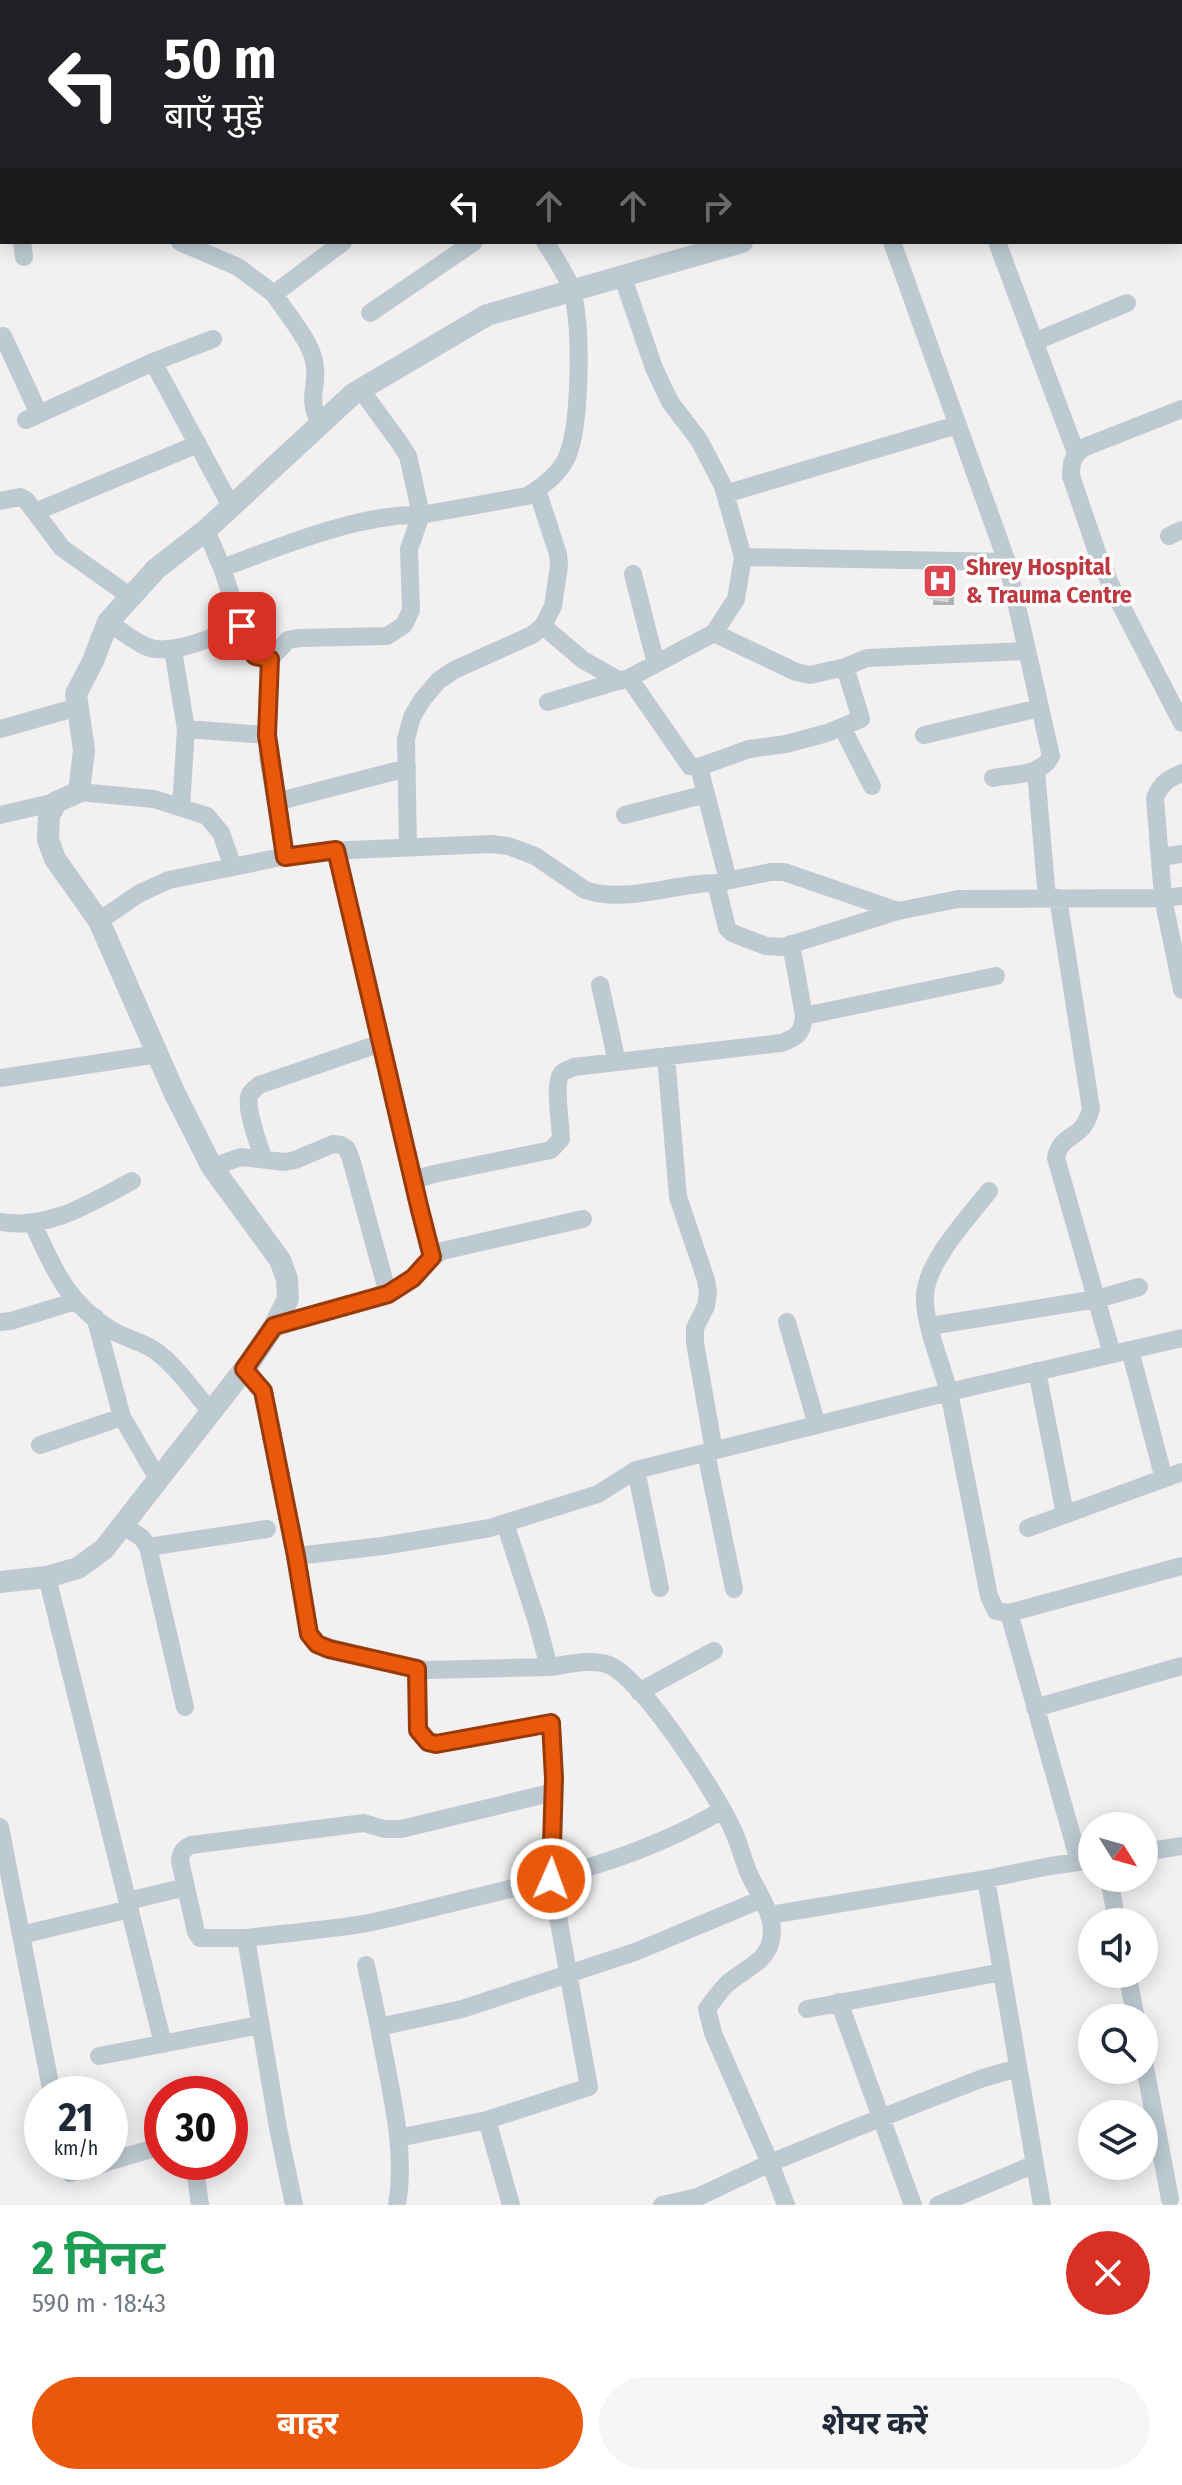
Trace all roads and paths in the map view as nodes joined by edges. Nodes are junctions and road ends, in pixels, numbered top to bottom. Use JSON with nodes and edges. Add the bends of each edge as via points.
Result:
{"nodes":[{"id":1,"x":185,"y":244,"type":"edge"},
{"id":2,"x":340,"y":244,"type":"edge"},
{"id":3,"x":471,"y":244,"type":"edge"},
{"id":4,"x":546,"y":244,"type":"edge"},
{"id":5,"x":735,"y":244,"type":"edge"},
{"id":6,"x":893,"y":244,"type":"edge"},
{"id":7,"x":998,"y":244,"type":"edge"},
{"id":8,"x":622,"y":275,"type":"junction"},
{"id":9,"x":572,"y":290,"type":"junction"},
{"id":10,"x":274,"y":294,"type":"junction"},
{"id":11,"x":1127,"y":303,"type":"dead end"},
{"id":12,"x":370,"y":313,"type":"dead end"},
{"id":13,"x":3,"y":336,"type":"dead end"},
{"id":14,"x":213,"y":339,"type":"dead end"},
{"id":15,"x":1034,"y":342,"type":"junction"},
{"id":16,"x":153,"y":362,"type":"junction"},
{"id":17,"x":361,"y":390,"type":"junction"},
{"id":18,"x":1182,"y":409,"type":"edge"},
{"id":19,"x":320,"y":424,"type":"junction"},
{"id":20,"x":957,"y":425,"type":"junction"},
{"id":21,"x":198,"y":444,"type":"junction"},
{"id":22,"x":1076,"y":453,"type":"junction"},
{"id":23,"x":537,"y":490,"type":"junction"},
{"id":24,"x":725,"y":494,"type":"junction"},
{"id":25,"x":0,"y":501,"type":"edge"},
{"id":26,"x":231,"y":506,"type":"junction"},
{"id":27,"x":35,"y":512,"type":"junction"},
{"id":28,"x":421,"y":515,"type":"junction"},
{"id":29,"x":206,"y":530,"type":"junction"},
{"id":30,"x":743,"y":557,"type":"junction"},
{"id":31,"x":1007,"y":562,"type":"junction"},
{"id":32,"x":222,"y":568,"type":"junction"},
{"id":33,"x":633,"y":574,"type":"dead end"},
{"id":34,"x":131,"y":597,"type":"junction"},
{"id":35,"x":108,"y":622,"type":"junction"},
{"id":36,"x":242,"y":626,"type":"junction"},
{"id":37,"x":543,"y":626,"type":"junction"},
{"id":38,"x":714,"y":633,"type":"junction"},
{"id":39,"x":173,"y":650,"type":"junction"},
{"id":40,"x":1026,"y":651,"type":"junction"},
{"id":41,"x":270,"y":659,"type":"junction"},
{"id":42,"x":656,"y":664,"type":"junction"},
{"id":43,"x":845,"y":667,"type":"junction"},
{"id":44,"x":624,"y":680,"type":"junction"},
{"id":45,"x":548,"y":702,"type":"dead end"},
{"id":46,"x":78,"y":707,"type":"junction"},
{"id":47,"x":1039,"y":708,"type":"junction"},
{"id":48,"x":1182,"y":723,"type":"edge"},
{"id":49,"x":842,"y":727,"type":"junction"},
{"id":50,"x":0,"y":729,"type":"edge"},
{"id":51,"x":186,"y":729,"type":"junction"},
{"id":52,"x":267,"y":735,"type":"junction"},
{"id":53,"x":924,"y":735,"type":"dead end"},
{"id":54,"x":699,"y":767,"type":"junction"},
{"id":55,"x":407,"y":768,"type":"junction"},
{"id":56,"x":1036,"y":771,"type":"junction"},
{"id":57,"x":1182,"y":773,"type":"edge"},
{"id":58,"x":993,"y":778,"type":"dead end"},
{"id":59,"x":872,"y":786,"type":"dead end"},
{"id":60,"x":79,"y":792,"type":"junction"},
{"id":61,"x":706,"y":794,"type":"junction"},
{"id":62,"x":56,"y":802,"type":"junction"},
{"id":63,"x":276,"y":802,"type":"junction"},
{"id":64,"x":181,"y":807,"type":"junction"},
{"id":65,"x":0,"y":815,"type":"edge"},
{"id":66,"x":625,"y":815,"type":"dead end"},
{"id":67,"x":408,"y":847,"type":"junction"},
{"id":68,"x":336,"y":850,"type":"junction"},
{"id":69,"x":1182,"y":854,"type":"edge"},
{"id":70,"x":285,"y":857,"type":"junction"},
{"id":71,"x":1160,"y":857,"type":"junction"},
{"id":72,"x":233,"y":867,"type":"junction"},
{"id":73,"x":722,"y":881,"type":"junction"},
{"id":74,"x":1173,"y":897,"type":"edge"},
{"id":75,"x":1052,"y":898,"type":"junction"},
{"id":76,"x":898,"y":911,"type":"junction"},
{"id":77,"x":99,"y":921,"type":"junction"},
{"id":78,"x":791,"y":944,"type":"junction"},
{"id":79,"x":996,"y":976,"type":"dead end"},
{"id":80,"x":600,"y":985,"type":"dead end"},
{"id":81,"x":1182,"y":990,"type":"edge"},
{"id":82,"x":804,"y":1016,"type":"junction"},
{"id":83,"x":381,"y":1043,"type":"junction"},
{"id":84,"x":158,"y":1054,"type":"junction"},
{"id":85,"x":666,"y":1056,"type":"junction"},
{"id":86,"x":617,"y":1062,"type":"junction"},
{"id":87,"x":0,"y":1078,"type":"edge"},
{"id":88,"x":263,"y":1158,"type":"junction"},
{"id":89,"x":212,"y":1167,"type":"junction"},
{"id":90,"x":413,"y":1180,"type":"junction"},
{"id":91,"x":132,"y":1181,"type":"dead end"},
{"id":92,"x":989,"y":1191,"type":"dead end"},
{"id":93,"x":583,"y":1219,"type":"dead end"},
{"id":94,"x":0,"y":1222,"type":"edge"},
{"id":95,"x":33,"y":1224,"type":"junction"},
{"id":96,"x":432,"y":1257,"type":"junction"},
{"id":97,"x":1139,"y":1287,"type":"dead end"},
{"id":98,"x":388,"y":1294,"type":"junction"},
{"id":99,"x":1097,"y":1299,"type":"junction"},
{"id":100,"x":76,"y":1301,"type":"junction"},
{"id":101,"x":95,"y":1317,"type":"junction"},
{"id":102,"x":0,"y":1322,"type":"edge"},
{"id":103,"x":787,"y":1322,"type":"dead end"},
{"id":104,"x":274,"y":1326,"type":"junction"},
{"id":105,"x":930,"y":1326,"type":"junction"},
{"id":106,"x":1182,"y":1338,"type":"edge"},
{"id":107,"x":1121,"y":1352,"type":"junction"},
{"id":108,"x":244,"y":1369,"type":"junction"},
{"id":109,"x":1037,"y":1371,"type":"junction"},
{"id":110,"x":949,"y":1392,"type":"junction"},
{"id":111,"x":211,"y":1412,"type":"junction"},
{"id":112,"x":122,"y":1417,"type":"junction"},
{"id":113,"x":817,"y":1425,"type":"junction"},
{"id":114,"x":40,"y":1445,"type":"dead end"},
{"id":115,"x":710,"y":1452,"type":"junction"},
{"id":116,"x":636,"y":1470,"type":"junction"},
{"id":117,"x":1182,"y":1472,"type":"edge"},
{"id":118,"x":158,"y":1479,"type":"junction"},
{"id":119,"x":1164,"y":1479,"type":"junction"},
{"id":120,"x":1065,"y":1514,"type":"junction"},
{"id":121,"x":505,"y":1523,"type":"junction"},
{"id":122,"x":123,"y":1525,"type":"junction"},
{"id":123,"x":1028,"y":1528,"type":"dead end"},
{"id":124,"x":267,"y":1529,"type":"dead end"},
{"id":125,"x":148,"y":1547,"type":"junction"},
{"id":126,"x":296,"y":1556,"type":"junction"},
{"id":127,"x":1182,"y":1566,"type":"edge"},
{"id":128,"x":47,"y":1577,"type":"junction"},
{"id":129,"x":0,"y":1582,"type":"edge"},
{"id":130,"x":660,"y":1588,"type":"dead end"},
{"id":131,"x":734,"y":1589,"type":"dead end"},
{"id":132,"x":1009,"y":1613,"type":"junction"},
{"id":133,"x":714,"y":1651,"type":"dead end"},
{"id":134,"x":1182,"y":1666,"type":"edge"},
{"id":135,"x":549,"y":1667,"type":"junction"},
{"id":136,"x":417,"y":1669,"type":"junction"},
{"id":137,"x":639,"y":1692,"type":"junction"},
{"id":138,"x":185,"y":1707,"type":"dead end"},
{"id":139,"x":1035,"y":1708,"type":"junction"},
{"id":140,"x":554,"y":1792,"type":"junction"},
{"id":141,"x":722,"y":1810,"type":"junction"},
{"id":142,"x":0,"y":1827,"type":"edge"},
{"id":143,"x":1078,"y":1839,"type":"edge"},
{"id":144,"x":1182,"y":1846,"type":"edge"},
{"id":145,"x":1158,"y":1850,"type":"edge"},
{"id":146,"x":1078,"y":1861,"type":"edge"},
{"id":147,"x":551,"y":1879,"type":"junction"},
{"id":148,"x":986,"y":1879,"type":"junction"},
{"id":149,"x":186,"y":1887,"type":"junction"},
{"id":150,"x":129,"y":1905,"type":"junction"},
{"id":151,"x":766,"y":1907,"type":"junction"},
{"id":152,"x":0,"y":1926,"type":"edge"},
{"id":153,"x":20,"y":1928,"type":"junction"},
{"id":154,"x":246,"y":1938,"type":"junction"},
{"id":155,"x":366,"y":1965,"type":"dead end"},
{"id":156,"x":1002,"y":1972,"type":"junction"},
{"id":157,"x":568,"y":1974,"type":"junction"},
{"id":158,"x":839,"y":2002,"type":"junction"},
{"id":159,"x":807,"y":2009,"type":"dead end"},
{"id":160,"x":260,"y":2025,"type":"junction"},
{"id":161,"x":379,"y":2027,"type":"junction"},
{"id":162,"x":163,"y":2044,"type":"junction"},
{"id":163,"x":99,"y":2056,"type":"dead end"},
{"id":164,"x":1018,"y":2068,"type":"junction"},
{"id":165,"x":49,"y":2076,"type":"edge"},
{"id":166,"x":1148,"y":2084,"type":"edge"},
{"id":167,"x":881,"y":2118,"type":"junction"},
{"id":168,"x":487,"y":2120,"type":"junction"},
{"id":169,"x":398,"y":2138,"type":"junction"},
{"id":170,"x":770,"y":2163,"type":"junction"},
{"id":171,"x":1035,"y":2164,"type":"junction"},
{"id":172,"x":197,"y":2180,"type":"edge"},
{"id":173,"x":1170,"y":2199,"type":"edge"},
{"id":174,"x":200,"y":2205,"type":"edge"},
{"id":175,"x":294,"y":2205,"type":"edge"},
{"id":176,"x":397,"y":2205,"type":"edge"},
{"id":177,"x":511,"y":2205,"type":"edge"},
{"id":178,"x":662,"y":2205,"type":"edge"},
{"id":179,"x":786,"y":2205,"type":"edge"},
{"id":180,"x":913,"y":2205,"type":"edge"},
{"id":181,"x":938,"y":2205,"type":"edge"},
{"id":182,"x":1042,"y":2205,"type":"edge"}],
"edges":[{"from":1,"to":10,"type":"street","via":[[238,267]]},
{"from":2,"to":10,"type":"street"},
{"from":3,"to":12,"type":"street"},
{"from":4,"to":9,"type":"street"},
{"from":5,"to":8,"type":"street"},
{"from":6,"to":20,"type":"street"},
{"from":7,"to":15,"type":"street"},
{"from":8,"to":9,"type":"street"},
{"from":8,"to":24,"type":"street","via":[[654,368]]},
{"from":9,"to":17,"type":"street","via":[[487,315]]},
{"from":9,"to":23,"type":"street","via":[[579,348],[575,425],[562,467]]},
{"from":10,"to":19,"type":"street","via":[[314,360],[311,401]]},
{"from":11,"to":15,"type":"street"},
{"from":13,"to":16,"type":"street","via":[[33,417]]},
{"from":14,"to":16,"type":"street"},
{"from":15,"to":22,"type":"street"},
{"from":16,"to":21,"type":"street"},
{"from":17,"to":19,"type":"street"},
{"from":17,"to":28,"type":"street","via":[[408,456]]},
{"from":18,"to":22,"type":"street"},
{"from":19,"to":26,"type":"street"},
{"from":20,"to":24,"type":"street"},
{"from":20,"to":31,"type":"street"},
{"from":21,"to":26,"type":"street"},
{"from":21,"to":27,"type":"street"},
{"from":22,"to":48,"type":"street","via":[[1071,476],[1098,555]]},
{"from":23,"to":28,"type":"street"},
{"from":23,"to":37,"type":"street","via":[[559,566],[553,606]]},
{"from":24,"to":30,"type":"street"},
{"from":25,"to":27,"type":"street","via":[[20,497]]},
{"from":26,"to":29,"type":"street"},
{"from":27,"to":34,"type":"street","via":[[62,548]]},
{"from":28,"to":32,"type":"street","via":[[381,518]]},
{"from":28,"to":41,"type":"street","via":[[409,549],[411,610],[400,629],[380,638],[288,640]]},
{"from":29,"to":32,"type":"street"},
{"from":29,"to":34,"type":"street","via":[[156,569]]},
{"from":30,"to":31,"type":"street"},
{"from":30,"to":38,"type":"street","via":[[736,599]]},
{"from":31,"to":40,"type":"street"},
{"from":32,"to":36,"type":"street"},
{"from":33,"to":42,"type":"street"},
{"from":34,"to":35,"type":"street"},
{"from":35,"to":39,"type":"street","via":[[145,646]]},
{"from":35,"to":46,"type":"street","via":[[76,694]]},
{"from":36,"to":39,"type":"street"},
{"from":36,"to":41,"type":"street","via":[[255,656]]},
{"from":37,"to":44,"type":"street","via":[[583,660]]},
{"from":37,"to":55,"type":"street","via":[[438,681],[412,717]]},
{"from":38,"to":42,"type":"street"},
{"from":38,"to":43,"type":"street","via":[[796,672],[810,675]]},
{"from":39,"to":51,"type":"street"},
{"from":40,"to":43,"type":"street","via":[[867,658]]},
{"from":40,"to":47,"type":"street"},
{"from":41,"to":52,"type":"street"},
{"from":42,"to":44,"type":"street"},
{"from":43,"to":49,"type":"street","via":[[861,719]]},
{"from":44,"to":45,"type":"street"},
{"from":44,"to":54,"type":"street","via":[[681,757]]},
{"from":46,"to":50,"type":"street"},
{"from":46,"to":60,"type":"street","via":[[84,750]]},
{"from":47,"to":53,"type":"street"},
{"from":47,"to":56,"type":"street","via":[[1051,756]]},
{"from":49,"to":54,"type":"street"},
{"from":49,"to":59,"type":"street"},
{"from":51,"to":52,"type":"street"},
{"from":51,"to":64,"type":"street"},
{"from":52,"to":63,"type":"street"},
{"from":54,"to":61,"type":"street"},
{"from":55,"to":63,"type":"street"},
{"from":55,"to":67,"type":"street"},
{"from":56,"to":58,"type":"street"},
{"from":56,"to":75,"type":"street"},
{"from":57,"to":71,"type":"street","via":[[1166,780],[1155,798]]},
{"from":60,"to":62,"type":"street"},
{"from":60,"to":64,"type":"street"},
{"from":61,"to":66,"type":"street"},
{"from":61,"to":73,"type":"street"},
{"from":62,"to":65,"type":"street"},
{"from":62,"to":77,"type":"street","via":[[48,840],[55,859]]},
{"from":63,"to":70,"type":"street"},
{"from":64,"to":72,"type":"street","via":[[214,824]]},
{"from":67,"to":68,"type":"street"},
{"from":67,"to":73,"type":"street","via":[[508,846],[535,856],[585,890],[607,895]]},
{"from":68,"to":70,"type":"street"},
{"from":68,"to":83,"type":"street"},
{"from":69,"to":71,"type":"street"},
{"from":70,"to":72,"type":"street"},
{"from":71,"to":74,"type":"street"},
{"from":72,"to":77,"type":"street","via":[[155,885]]},
{"from":73,"to":76,"type":"street","via":[[784,872]]},
{"from":73,"to":78,"type":"street","via":[[725,922],[732,933],[766,946]]},
{"from":74,"to":75,"type":"street"},
{"from":74,"to":81,"type":"street"},
{"from":75,"to":76,"type":"street","via":[[958,899]]},
{"from":75,"to":99,"type":"street","via":[[1091,1109],[1081,1130],[1062,1142],[1056,1158]]},
{"from":76,"to":78,"type":"street"},
{"from":77,"to":84,"type":"street"},
{"from":78,"to":82,"type":"street"},
{"from":79,"to":82,"type":"street"},
{"from":80,"to":86,"type":"street"},
{"from":82,"to":85,"type":"street","via":[[798,1036],[781,1043]]},
{"from":83,"to":88,"type":"street","via":[[253,1090],[248,1106]]},
{"from":83,"to":90,"type":"street"},
{"from":84,"to":87,"type":"street"},
{"from":84,"to":89,"type":"street"},
{"from":85,"to":86,"type":"street"},
{"from":85,"to":115,"type":"street","via":[[678,1197],[708,1293],[695,1343]]},
{"from":86,"to":90,"type":"street","via":[[563,1071],[558,1088],[561,1139],[551,1150]]},
{"from":88,"to":89,"type":"street","via":[[241,1157]]},
{"from":88,"to":98,"type":"street","via":[[295,1160],[333,1144],[347,1149]]},
{"from":89,"to":104,"type":"street","via":[[280,1260],[288,1299]]},
{"from":90,"to":96,"type":"street"},
{"from":91,"to":95,"type":"street","via":[[66,1215]]},
{"from":92,"to":105,"type":"street","via":[[929,1275],[925,1295]]},
{"from":93,"to":96,"type":"street"},
{"from":94,"to":95,"type":"street"},
{"from":95,"to":100,"type":"street","via":[[57,1278]]},
{"from":96,"to":98,"type":"street"},
{"from":97,"to":99,"type":"street"},
{"from":98,"to":104,"type":"street"},
{"from":99,"to":105,"type":"street"},
{"from":99,"to":107,"type":"street"},
{"from":100,"to":101,"type":"street"},
{"from":100,"to":102,"type":"street"},
{"from":101,"to":111,"type":"street","via":[[165,1359]]},
{"from":101,"to":112,"type":"street"},
{"from":103,"to":113,"type":"street"},
{"from":104,"to":108,"type":"street"},
{"from":105,"to":110,"type":"street"},
{"from":106,"to":107,"type":"street"},
{"from":107,"to":109,"type":"street"},
{"from":107,"to":119,"type":"street"},
{"from":108,"to":111,"type":"street"},
{"from":108,"to":126,"type":"street","via":[[263,1391]]},
{"from":109,"to":110,"type":"street"},
{"from":109,"to":120,"type":"street"},
{"from":110,"to":113,"type":"street"},
{"from":110,"to":132,"type":"street","via":[[989,1596],[996,1611]]},
{"from":111,"to":118,"type":"street"},
{"from":112,"to":114,"type":"street"},
{"from":112,"to":118,"type":"street"},
{"from":113,"to":115,"type":"street"},
{"from":115,"to":116,"type":"street"},
{"from":115,"to":131,"type":"street"},
{"from":116,"to":121,"type":"street","via":[[598,1494]]},
{"from":116,"to":130,"type":"street"},
{"from":117,"to":119,"type":"street"},
{"from":118,"to":122,"type":"street"},
{"from":119,"to":120,"type":"street"},
{"from":120,"to":123,"type":"street"},
{"from":121,"to":126,"type":"street"},
{"from":121,"to":135,"type":"street"},
{"from":122,"to":125,"type":"street"},
{"from":122,"to":128,"type":"street","via":[[104,1549],[78,1568]]},
{"from":124,"to":125,"type":"street"},
{"from":125,"to":138,"type":"street"},
{"from":126,"to":136,"type":"street","via":[[309,1634],[317,1644]]},
{"from":127,"to":132,"type":"street"},
{"from":128,"to":129,"type":"street"},
{"from":128,"to":150,"type":"street"},
{"from":132,"to":139,"type":"street"},
{"from":133,"to":137,"type":"street"},
{"from":134,"to":139,"type":"street"},
{"from":135,"to":136,"type":"street"},
{"from":135,"to":137,"type":"street","via":[[610,1665]]},
{"from":136,"to":140,"type":"street","via":[[418,1730],[428,1742],[551,1723]]},
{"from":137,"to":141,"type":"street","via":[[685,1750]]},
{"from":139,"to":143,"type":"street"},
{"from":140,"to":147,"type":"street"},
{"from":140,"to":149,"type":"street","via":[[401,1829],[364,1823],[191,1845],[180,1861]]},
{"from":141,"to":147,"type":"street","via":[[663,1840]]},
{"from":141,"to":151,"type":"street"},
{"from":142,"to":153,"type":"street"},
{"from":144,"to":145,"type":"street"},
{"from":146,"to":148,"type":"street"},
{"from":147,"to":154,"type":"street","via":[[367,1923]]},
{"from":147,"to":157,"type":"street"},
{"from":148,"to":151,"type":"street"},
{"from":148,"to":156,"type":"street"},
{"from":149,"to":150,"type":"street"},
{"from":149,"to":154,"type":"street","via":[[200,1938]]},
{"from":150,"to":153,"type":"street"},
{"from":150,"to":162,"type":"street"},
{"from":151,"to":157,"type":"street"},
{"from":151,"to":170,"type":"street","via":[[771,1943],[707,2009]]},
{"from":152,"to":153,"type":"street"},
{"from":153,"to":165,"type":"street"},
{"from":154,"to":160,"type":"street"},
{"from":155,"to":161,"type":"street"},
{"from":156,"to":158,"type":"street"},
{"from":156,"to":164,"type":"street"},
{"from":157,"to":161,"type":"street","via":[[462,2009]]},
{"from":157,"to":168,"type":"street","via":[[589,2087]]},
{"from":158,"to":159,"type":"street"},
{"from":158,"to":167,"type":"street"},
{"from":160,"to":162,"type":"street"},
{"from":160,"to":175,"type":"street"},
{"from":161,"to":169,"type":"street"},
{"from":162,"to":163,"type":"street"},
{"from":164,"to":167,"type":"street"},
{"from":164,"to":171,"type":"street"},
{"from":166,"to":173,"type":"street"},
{"from":167,"to":170,"type":"street"},
{"from":167,"to":180,"type":"street"},
{"from":168,"to":169,"type":"street"},
{"from":168,"to":177,"type":"street"},
{"from":169,"to":176,"type":"street"},
{"from":170,"to":178,"type":"street","via":[[713,2191]]},
{"from":170,"to":179,"type":"street"},
{"from":171,"to":181,"type":"street"},
{"from":171,"to":182,"type":"street"},
{"from":172,"to":174,"type":"street"}]}
